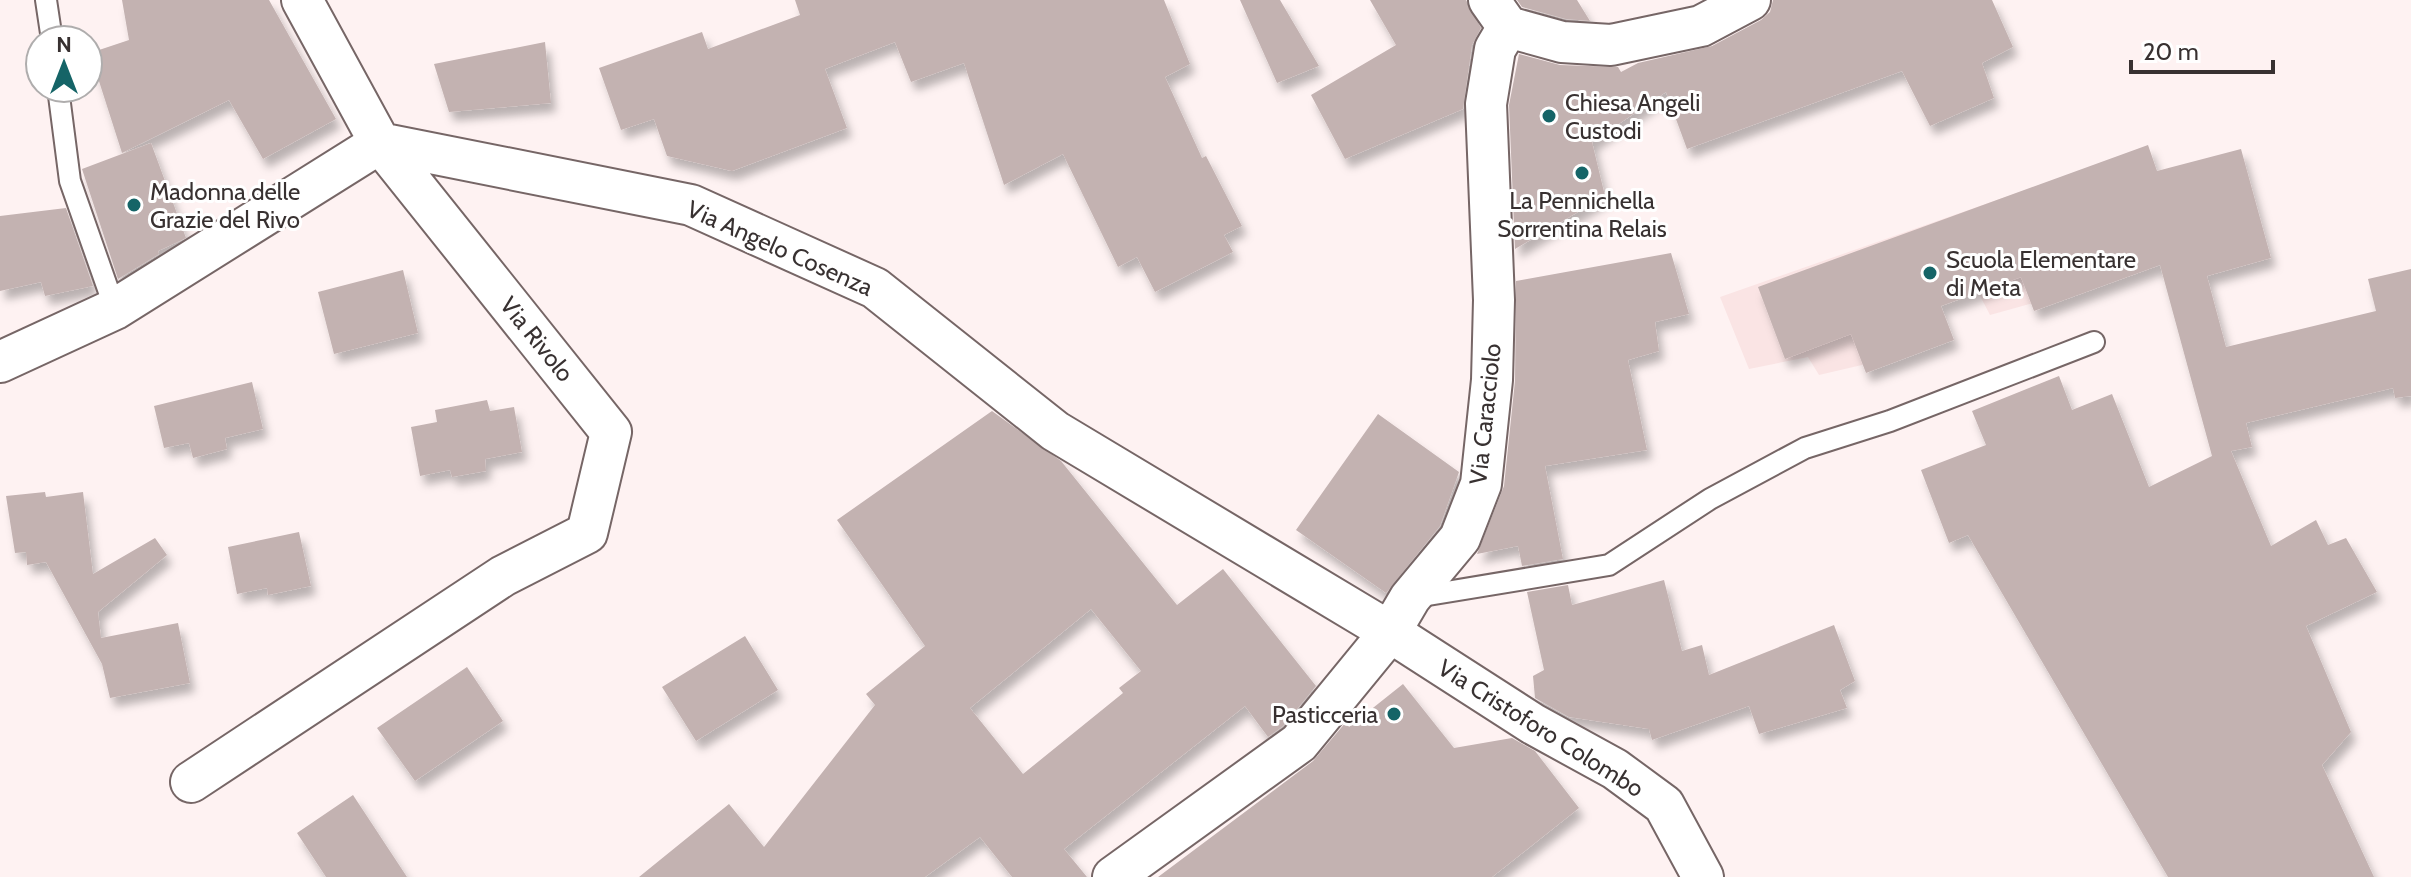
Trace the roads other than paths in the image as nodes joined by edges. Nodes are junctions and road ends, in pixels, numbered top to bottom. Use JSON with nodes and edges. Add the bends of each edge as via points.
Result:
{"nodes":[{"id":1,"x":46,"y":0,"type":"edge"},
{"id":2,"x":302,"y":0,"type":"edge"},
{"id":3,"x":1750,"y":0,"type":"edge"},
{"id":4,"x":1499,"y":14,"type":"edge"},
{"id":5,"x":50,"y":24,"type":"edge"},
{"id":6,"x":60,"y":104,"type":"edge"},
{"id":7,"x":380,"y":143,"type":"junction"},
{"id":8,"x":115,"y":309,"type":"junction"},
{"id":9,"x":2094,"y":342,"type":"dead end"},
{"id":10,"x":0,"y":362,"type":"edge"},
{"id":11,"x":1410,"y":598,"type":"junction"},
{"id":12,"x":1390,"y":632,"type":"junction"},
{"id":13,"x":191,"y":782,"type":"dead end"},
{"id":14,"x":1113,"y":877,"type":"edge"},
{"id":15,"x":1703,"y":877,"type":"edge"}],
"edges":[{"from":1,"to":5,"type":"lane"},
{"from":2,"to":7,"type":"street"},
{"from":3,"to":4,"type":"street","via":[[1701,26],[1611,45],[1562,42]]},
{"from":4,"to":11,"type":"street","name":"Via Caracciolo","via":[[1486,104],[1494,300],[1481,484],[1460,538]]},
{"from":6,"to":8,"type":"lane","via":[[70,181]]},
{"from":7,"to":8,"type":"street"},
{"from":7,"to":12,"type":"street","name":"Via Angelo Cosenza","via":[[691,205],[875,288],[1055,431]]},
{"from":7,"to":13,"type":"street","name":"Via Rivolo","via":[[611,432],[587,533],[503,576]]},
{"from":8,"to":10,"type":"street"},
{"from":9,"to":11,"type":"lane","via":[[1805,448],[1710,499],[1609,565]]},
{"from":11,"to":12,"type":"street","name":"Via Caracciolo"},
{"from":12,"to":14,"type":"street","name":"Via Caracciolo","via":[[1299,743]]},
{"from":12,"to":15,"type":"street","name":"Via Cristoforo Colombo","via":[[1533,724],[1615,769],[1664,805]]}]}
